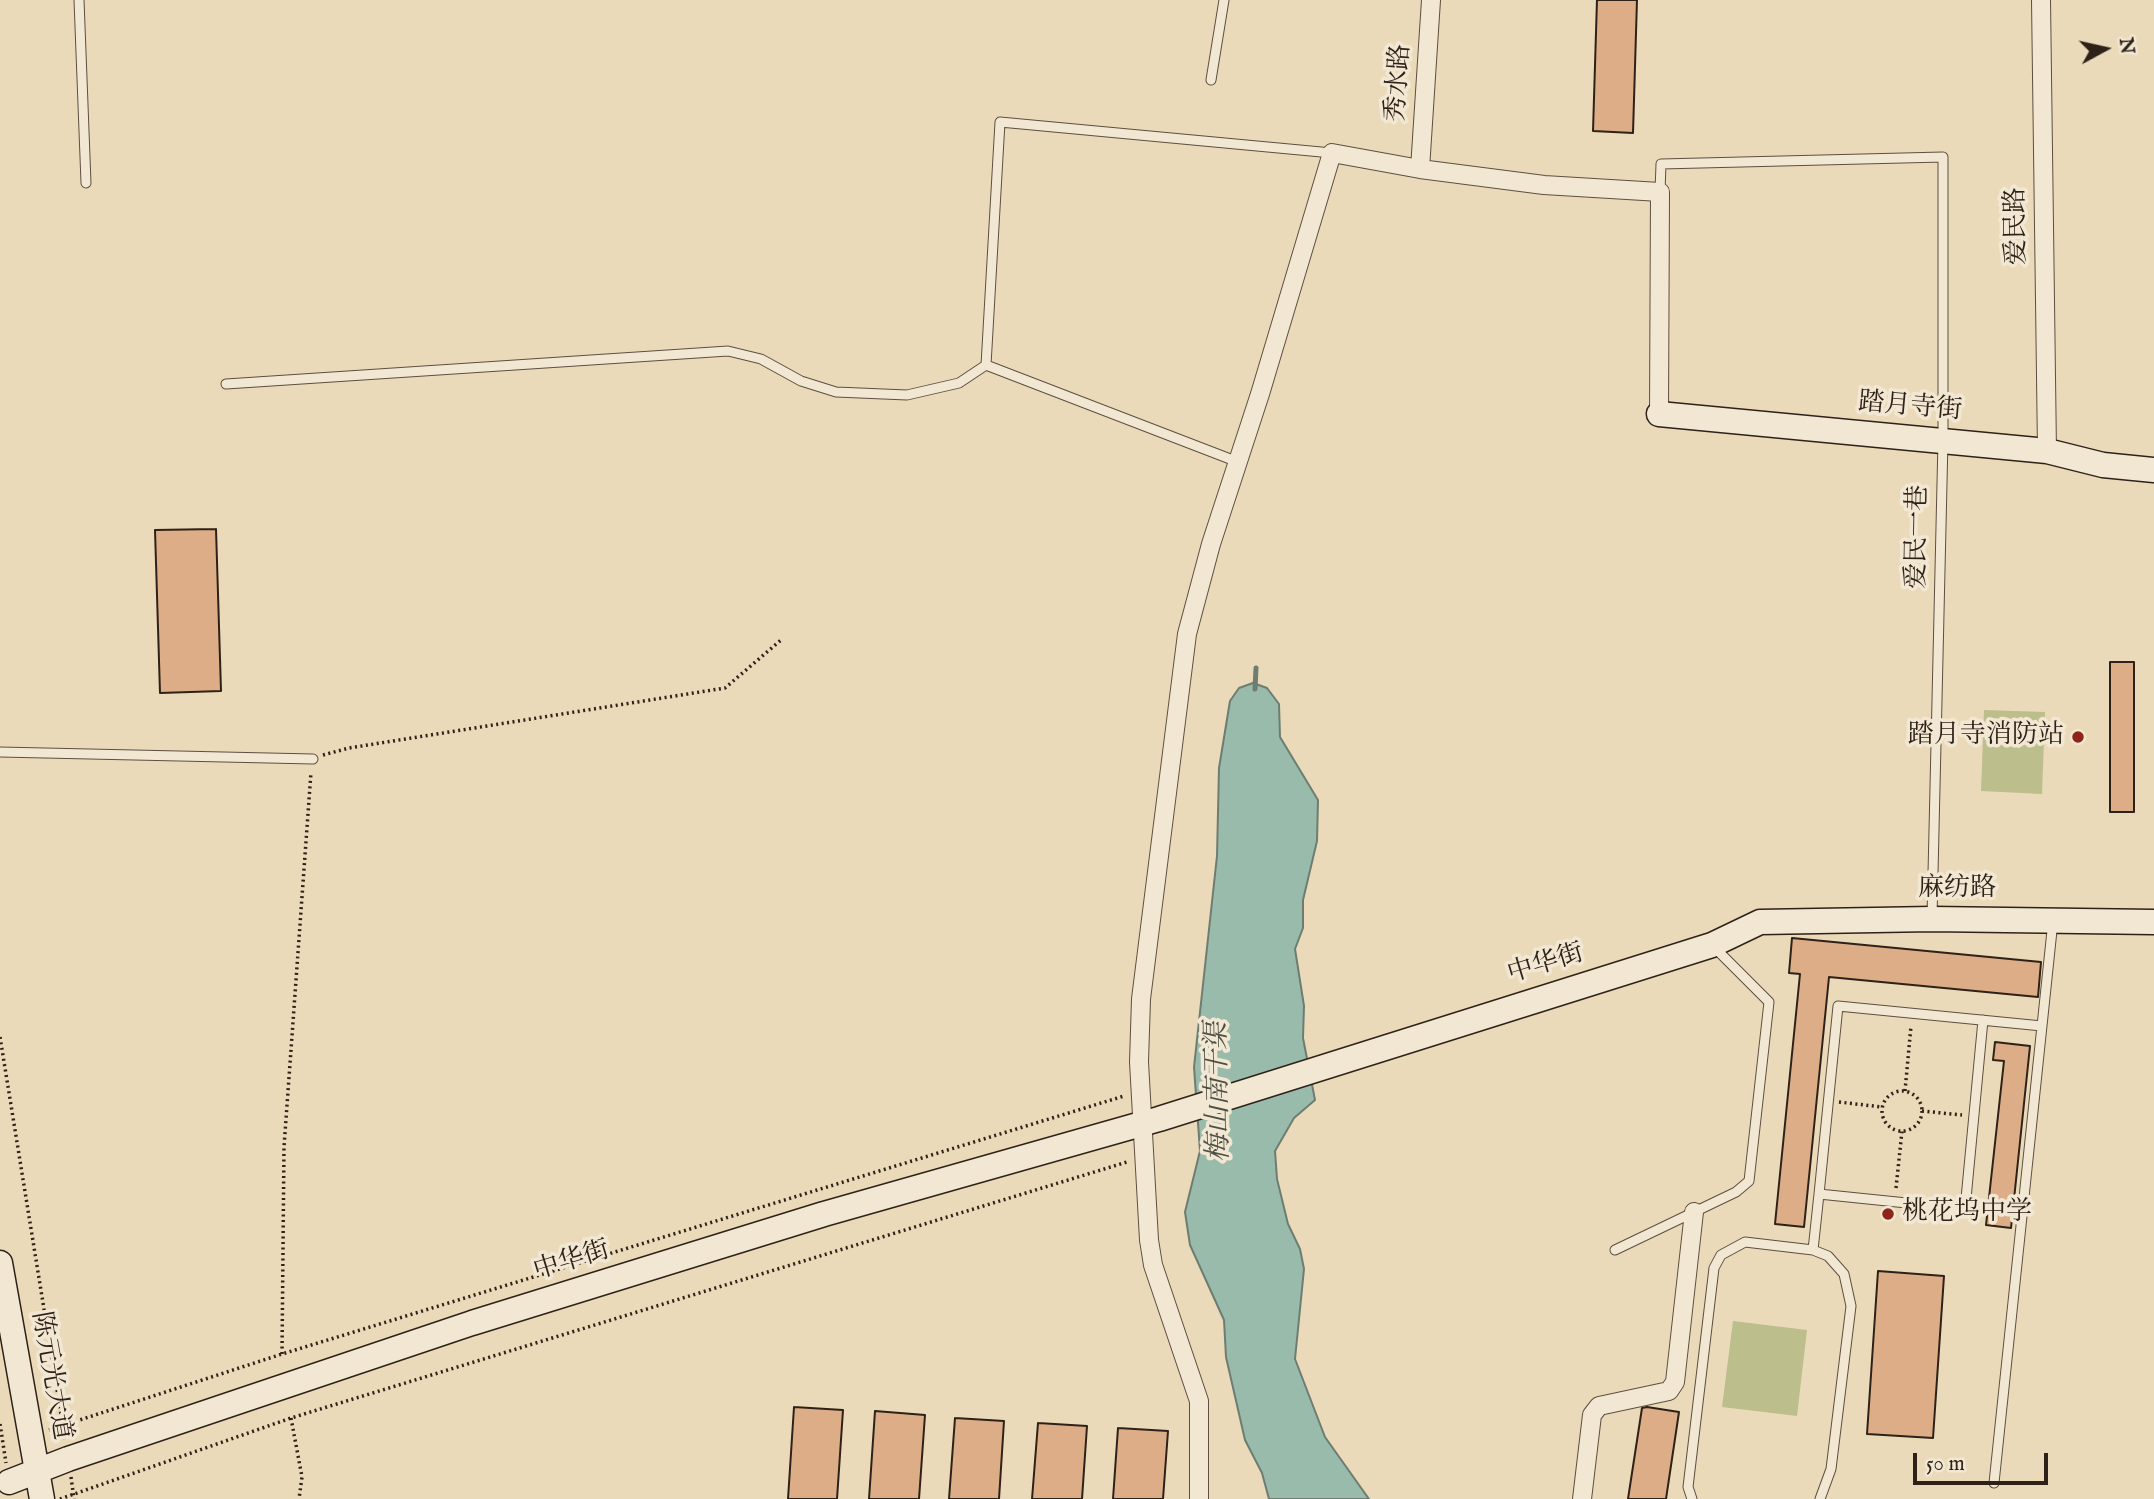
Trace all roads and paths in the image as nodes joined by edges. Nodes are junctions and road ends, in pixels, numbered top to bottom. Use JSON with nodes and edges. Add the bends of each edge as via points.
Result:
{"nodes":[{"id":1,"x":79,"y":0,"type":"edge"},
{"id":2,"x":1224,"y":0,"type":"edge"},
{"id":3,"x":1431,"y":0,"type":"edge"},
{"id":4,"x":2041,"y":0,"type":"edge"},
{"id":5,"x":1211,"y":80,"type":"dead end"},
{"id":6,"x":1332,"y":153,"type":"junction"},
{"id":7,"x":1420,"y":169,"type":"junction"},
{"id":8,"x":86,"y":183,"type":"dead end"},
{"id":9,"x":1660,"y":192,"type":"junction"},
{"id":10,"x":986,"y":365,"type":"junction"},
{"id":11,"x":226,"y":384,"type":"dead end"},
{"id":12,"x":1659,"y":414,"type":"joint"},
{"id":13,"x":1942,"y":440,"type":"junction"},
{"id":14,"x":2048,"y":451,"type":"junction"},
{"id":15,"x":1238,"y":463,"type":"junction"},
{"id":16,"x":2154,"y":470,"type":"edge"},
{"id":17,"x":781,"y":640,"type":"dead end"},
{"id":18,"x":0,"y":752,"type":"edge"},
{"id":19,"x":313,"y":759,"type":"junction"},
{"id":20,"x":1932,"y":919,"type":"junction"},
{"id":21,"x":2053,"y":920,"type":"junction"},
{"id":22,"x":1760,"y":922,"type":"joint"},
{"id":23,"x":2154,"y":922,"type":"edge"},
{"id":24,"x":1712,"y":945,"type":"junction"},
{"id":25,"x":1912,"y":1013,"type":"junction"},
{"id":26,"x":1983,"y":1020,"type":"junction"},
{"id":27,"x":2042,"y":1026,"type":"junction"},
{"id":28,"x":0,"y":1037,"type":"edge"},
{"id":29,"x":1905,"y":1091,"type":"junction"},
{"id":30,"x":1828,"y":1101,"type":"junction"},
{"id":31,"x":1882,"y":1107,"type":"junction"},
{"id":32,"x":1922,"y":1111,"type":"junction"},
{"id":33,"x":1974,"y":1117,"type":"junction"},
{"id":34,"x":1150,"y":1121,"type":"junction"},
{"id":35,"x":1902,"y":1131,"type":"junction"},
{"id":36,"x":1819,"y":1194,"type":"junction"},
{"id":37,"x":1894,"y":1201,"type":"junction"},
{"id":38,"x":1694,"y":1212,"type":"junction"},
{"id":39,"x":1615,"y":1250,"type":"dead end"},
{"id":40,"x":1813,"y":1250,"type":"junction"},
{"id":41,"x":0,"y":1263,"type":"edge"},
{"id":42,"x":62,"y":1426,"type":"junction"},
{"id":43,"x":31,"y":1435,"type":"junction"},
{"id":44,"x":3,"y":1444,"type":"dead end"},
{"id":45,"x":68,"y":1459,"type":"junction"},
{"id":46,"x":37,"y":1471,"type":"junction"},
{"id":47,"x":9,"y":1482,"type":"dead end"},
{"id":48,"x":1994,"y":1483,"type":"dead end"},
{"id":49,"x":74,"y":1497,"type":"edge"},
{"id":50,"x":42,"y":1499,"type":"edge"},
{"id":51,"x":60,"y":1499,"type":"edge"},
{"id":52,"x":299,"y":1499,"type":"edge"},
{"id":53,"x":1199,"y":1499,"type":"edge"},
{"id":54,"x":1582,"y":1499,"type":"edge"},
{"id":55,"x":1692,"y":1499,"type":"edge"},
{"id":56,"x":1820,"y":1499,"type":"edge"}],
"edges":[{"from":1,"to":8,"type":"lane"},
{"from":2,"to":5,"type":"lane"},
{"from":3,"to":7,"type":"street","name":"秀水路"},
{"from":4,"to":14,"type":"street","name":"爱民路"},
{"from":6,"to":7,"type":"street"},
{"from":6,"to":10,"type":"lane","via":[[1000,122]]},
{"from":6,"to":15,"type":"street"},
{"from":7,"to":9,"type":"street","via":[[1544,185]]},
{"from":9,"to":12,"type":"street"},
{"from":9,"to":13,"type":"lane","name":"爱民一巷","via":[[1661,164],[1942,157]]},
{"from":10,"to":11,"type":"lane","via":[[959,383],[907,395],[836,392],[801,381],[761,359],[728,351]]},
{"from":10,"to":15,"type":"lane"},
{"from":12,"to":13,"type":"main road","name":"踏月寺街"},
{"from":13,"to":14,"type":"main road","name":"踏月寺街"},
{"from":13,"to":20,"type":"lane","name":"爱民一巷"},
{"from":14,"to":16,"type":"main road","name":"踏月寺街","via":[[2104,465]]},
{"from":15,"to":34,"type":"street","via":[[1187,634],[1141,999],[1139,1062]]},
{"from":17,"to":19,"type":"path","via":[[725,688],[349,748]]},
{"from":18,"to":19,"type":"lane"},
{"from":19,"to":42,"type":"path","via":[[284,1147],[282,1354]]},
{"from":20,"to":21,"type":"main road","name":"麻纺路"},
{"from":20,"to":22,"type":"main road","name":"麻纺路"},
{"from":21,"to":23,"type":"main road","name":"麻纺路"},
{"from":21,"to":27,"type":"lane"},
{"from":22,"to":24,"type":"main road","name":"中华街"},
{"from":24,"to":34,"type":"main road","name":"中华街"},
{"from":24,"to":38,"type":"lane","via":[[1769,1002],[1749,1181]]},
{"from":25,"to":26,"type":"lane"},
{"from":25,"to":29,"type":"path"},
{"from":25,"to":30,"type":"lane","via":[[1838,1006]]},
{"from":26,"to":27,"type":"lane"},
{"from":26,"to":33,"type":"lane"},
{"from":27,"to":48,"type":"lane"},
{"from":28,"to":42,"type":"path"},
{"from":29,"to":31,"type":"path","via":[[1891,1095]]},
{"from":29,"to":32,"type":"path","via":[[1917,1098]]},
{"from":30,"to":31,"type":"path"},
{"from":30,"to":36,"type":"lane"},
{"from":31,"to":35,"type":"path","via":[[1886,1124]]},
{"from":32,"to":33,"type":"path"},
{"from":32,"to":35,"type":"path","via":[[1916,1125]]},
{"from":33,"to":37,"type":"lane","via":[[1965,1209]]},
{"from":34,"to":45,"type":"main road","name":"中华街","via":[[824,1214],[524,1307]]},
{"from":34,"to":53,"type":"street","via":[[1153,1265],[1199,1401]]},
{"from":35,"to":37,"type":"path"},
{"from":36,"to":37,"type":"lane"},
{"from":36,"to":40,"type":"lane"},
{"from":38,"to":39,"type":"lane"},
{"from":38,"to":54,"type":"street","via":[[1675,1382],[1669,1391],[1598,1406],[1592,1415]]},
{"from":40,"to":55,"type":"lane","via":[[1745,1242],[1721,1255],[1714,1268],[1688,1487]]},
{"from":40,"to":56,"type":"lane","via":[[1828,1256],[1844,1275],[1851,1306],[1831,1469]]},
{"from":41,"to":43,"type":"main road","name":"陈元光大道"},
{"from":42,"to":43,"type":"path"},
{"from":42,"to":45,"type":"path"},
{"from":43,"to":44,"type":"path"},
{"from":43,"to":46,"type":"main road","name":"陈元光大道"},
{"from":45,"to":46,"type":"main road","name":"中华街"},
{"from":45,"to":49,"type":"path"},
{"from":46,"to":47,"type":"main road","name":"中华街"},
{"from":46,"to":50,"type":"main road","name":"陈元光大道"},
{"from":49,"to":51,"type":"path"},
{"from":49,"to":52,"type":"path","via":[[291,1418],[302,1478]]}]}
